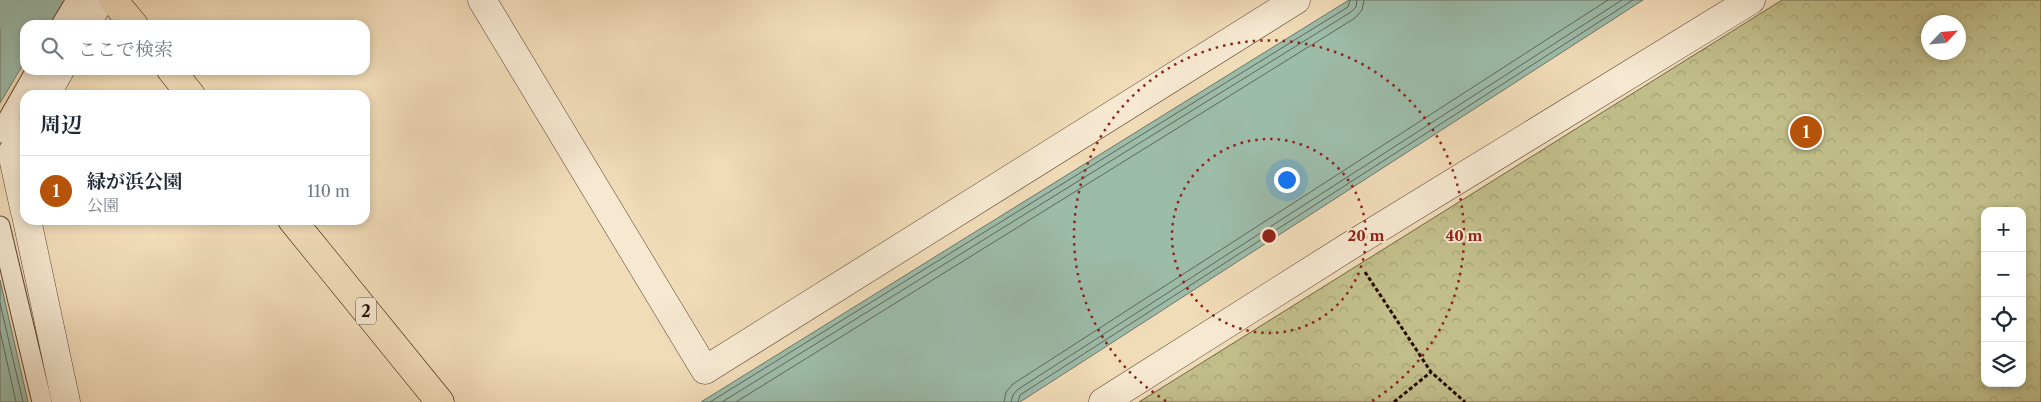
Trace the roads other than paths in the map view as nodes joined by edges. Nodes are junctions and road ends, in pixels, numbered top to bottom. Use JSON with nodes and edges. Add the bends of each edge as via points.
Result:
{"nodes":[{"id":1,"x":76,"y":0,"type":"edge"},
{"id":2,"x":100,"y":0,"type":"edge"},
{"id":3,"x":113,"y":0,"type":"edge"},
{"id":4,"x":482,"y":0,"type":"edge"},
{"id":5,"x":1296,"y":0,"type":"edge"},
{"id":6,"x":1751,"y":0,"type":"edge"},
{"id":7,"x":64,"y":20,"type":"edge"},
{"id":8,"x":89,"y":20,"type":"edge"},
{"id":9,"x":130,"y":20,"type":"edge"},
{"id":10,"x":33,"y":75,"type":"edge"},
{"id":11,"x":57,"y":75,"type":"edge"},
{"id":12,"x":175,"y":75,"type":"edge"},
{"id":13,"x":25,"y":90,"type":"edge"},
{"id":14,"x":49,"y":90,"type":"edge"},
{"id":15,"x":187,"y":90,"type":"edge"},
{"id":16,"x":20,"y":98,"type":"edge"},
{"id":17,"x":0,"y":133,"type":"edge"},
{"id":18,"x":20,"y":139,"type":"edge"},
{"id":19,"x":20,"y":189,"type":"edge"},
{"id":20,"x":28,"y":225,"type":"edge"},
{"id":21,"x":296,"y":225,"type":"edge"},
{"id":22,"x":0,"y":226,"type":"edge"},
{"id":23,"x":42,"y":402,"type":"edge"},
{"id":24,"x":66,"y":402,"type":"edge"},
{"id":25,"x":440,"y":402,"type":"edge"},
{"id":26,"x":1104,"y":402,"type":"edge"}],
"edges":[{"from":1,"to":7,"type":"lane"},
{"from":2,"to":8,"type":"street"},
{"from":3,"to":9,"type":"main road"},
{"from":4,"to":5,"type":"street","via":[[705,370]]},
{"from":6,"to":26,"type":"street","via":[[1348,247]]},
{"from":10,"to":13,"type":"lane"},
{"from":11,"to":14,"type":"street"},
{"from":12,"to":15,"type":"main road"},
{"from":16,"to":17,"type":"lane"},
{"from":18,"to":19,"type":"street","via":[[12,153]]},
{"from":20,"to":24,"type":"street"},
{"from":21,"to":25,"type":"main road","number":"2"},
{"from":22,"to":23,"type":"lane"}]}
